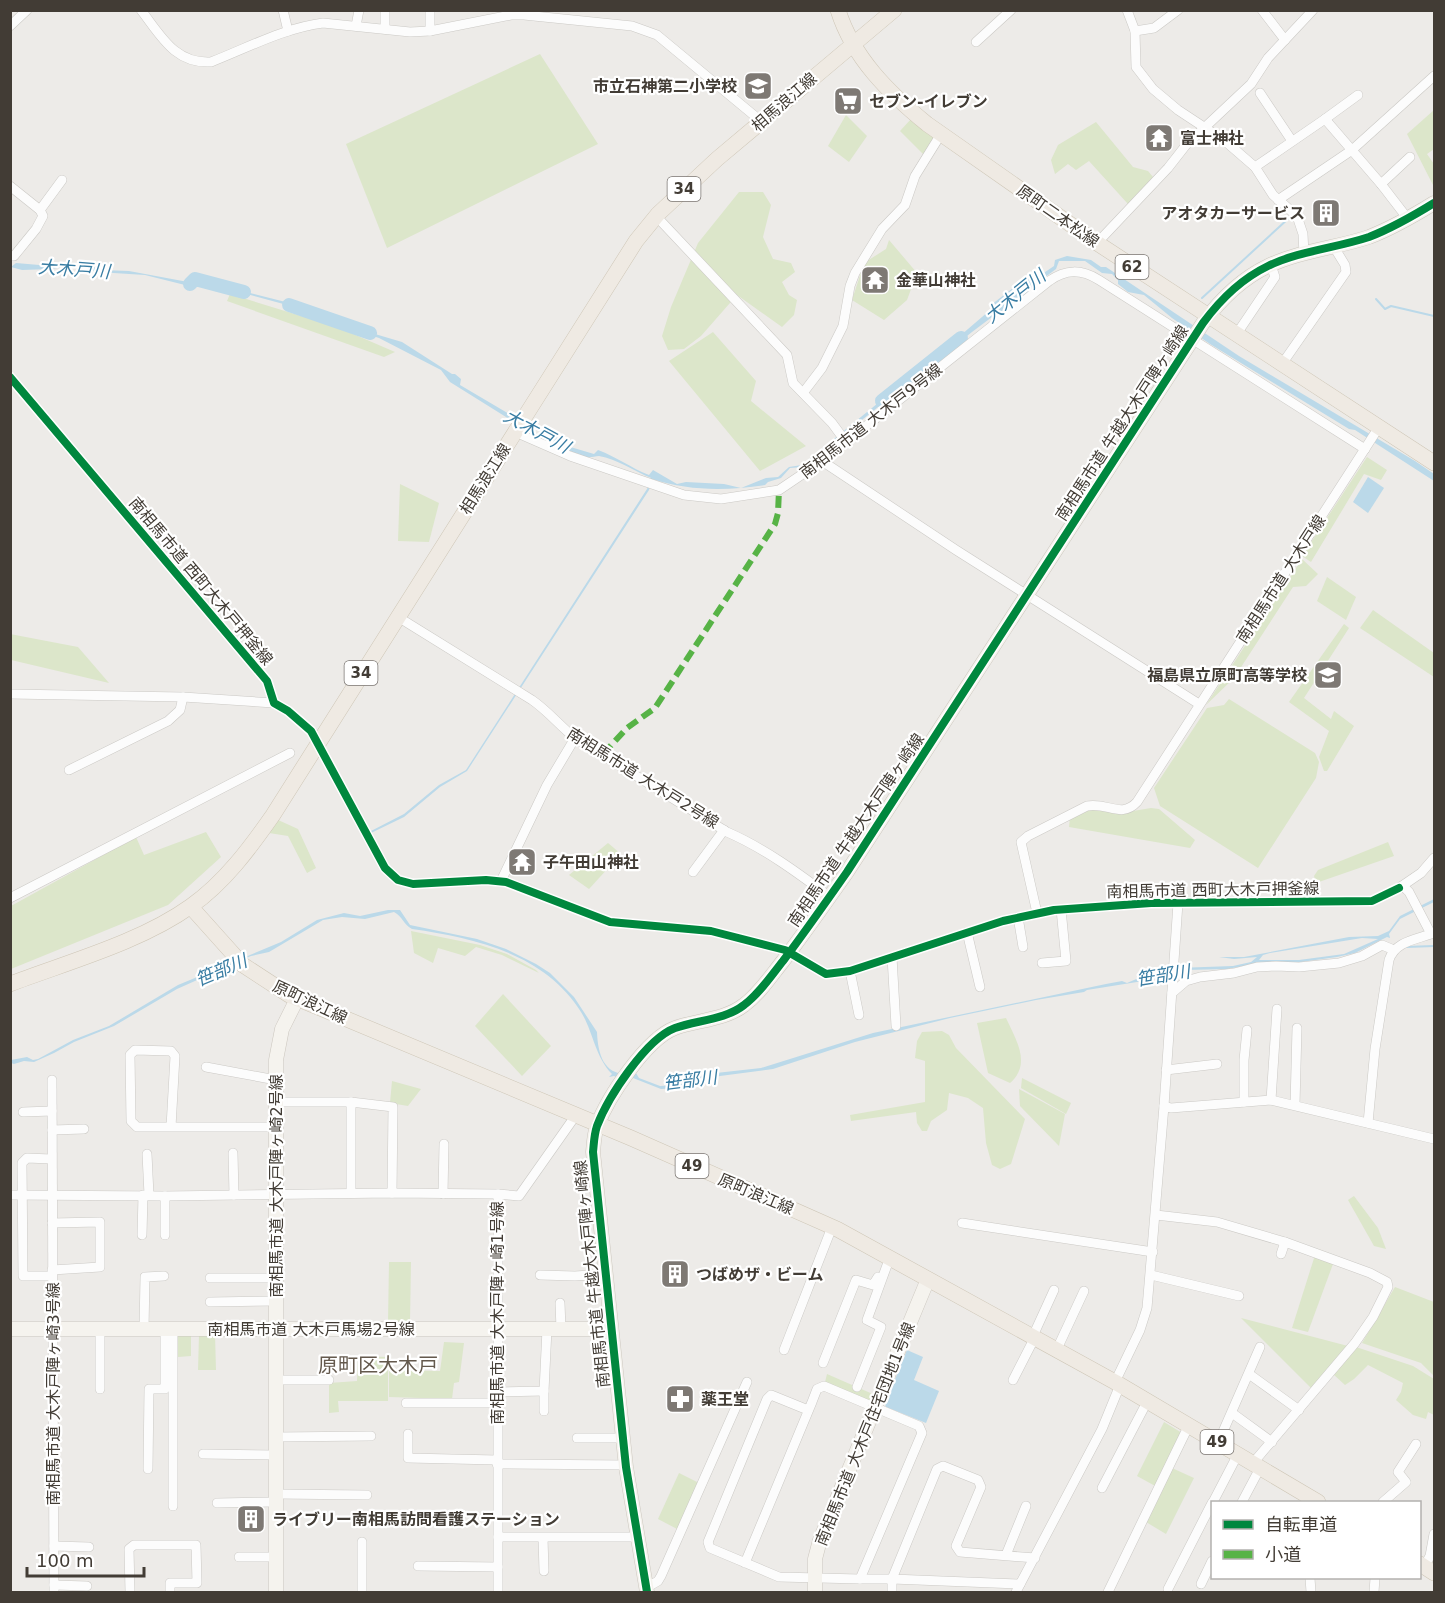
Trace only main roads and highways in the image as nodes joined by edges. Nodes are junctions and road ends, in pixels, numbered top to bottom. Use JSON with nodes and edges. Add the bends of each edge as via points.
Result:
{"nodes":[{"id":1,"x":838,"y":10,"type":"edge"},
{"id":2,"x":894,"y":10,"type":"edge"},
{"id":3,"x":852,"y":44,"type":"junction"},
{"id":4,"x":1434,"y":463,"type":"edge"},
{"id":5,"x":190,"y":907,"type":"junction"},
{"id":6,"x":10,"y":984,"type":"edge"},
{"id":7,"x":1312,"y":1501,"type":"edge"}],
"edges":[{"from":1,"to":3,"type":"main road","name":"原町二本松線","number":"62"},
{"from":2,"to":3,"type":"main road","name":"相馬浪江線","number":"34"},
{"from":3,"to":4,"type":"main road","name":"原町二本松線","number":"62","via":[[888,88],[941,134],[1205,320],[1236,335]]},
{"from":3,"to":5,"type":"main road","name":"相馬浪江線","number":"34","via":[[656,216],[617,267],[273,814],[248,850]]},
{"from":5,"to":6,"type":"main road","number":"34","via":[[134,937]]},
{"from":5,"to":7,"type":"main road","name":"原町浪江線","number":"49","via":[[256,975],[297,999],[598,1124],[832,1227],[1118,1383],[1186,1430],[1238,1454]]}]}
